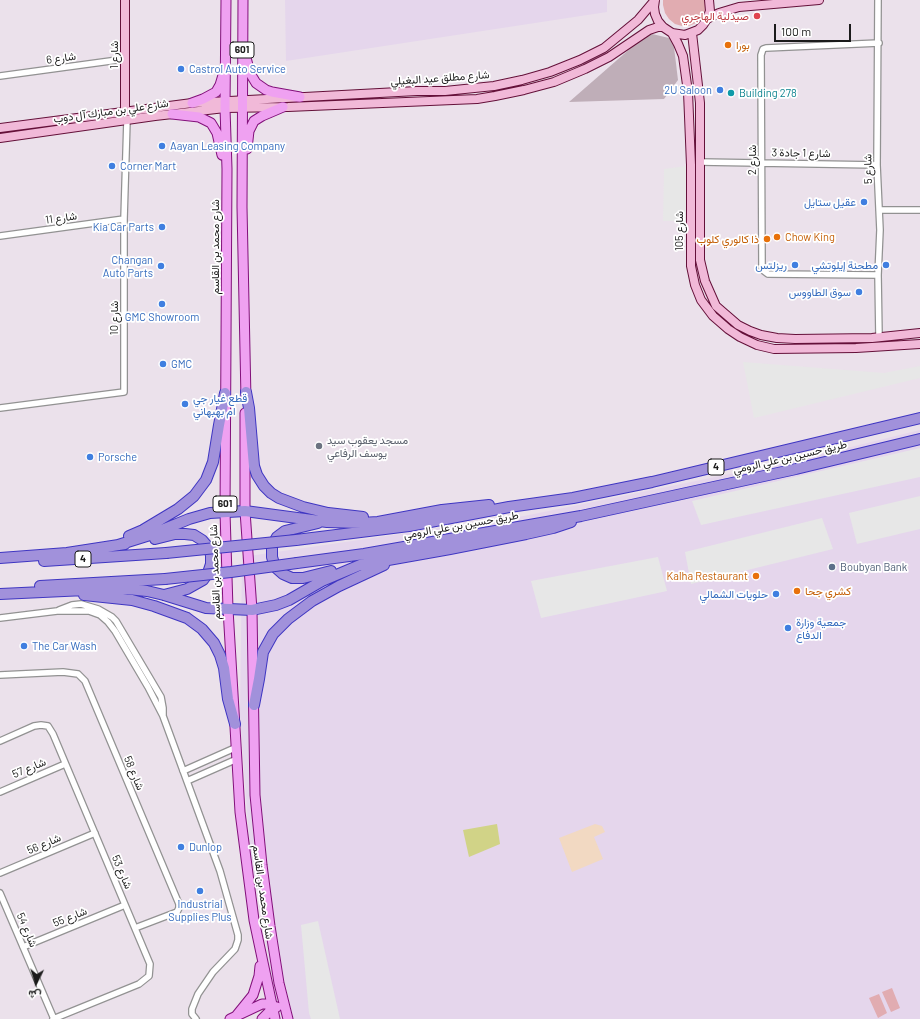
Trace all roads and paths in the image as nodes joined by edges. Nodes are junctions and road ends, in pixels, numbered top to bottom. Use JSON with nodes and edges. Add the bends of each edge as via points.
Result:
{"nodes":[{"id":1,"x":125,"y":0,"type":"edge"},
{"id":2,"x":226,"y":0,"type":"edge"},
{"id":3,"x":243,"y":0,"type":"edge"},
{"id":4,"x":655,"y":0,"type":"edge"},
{"id":5,"x":709,"y":0,"type":"edge"},
{"id":6,"x":819,"y":0,"type":"edge"},
{"id":7,"x":878,"y":0,"type":"edge"},
{"id":8,"x":707,"y":19,"type":"junction"},
{"id":9,"x":663,"y":27,"type":"junction"},
{"id":10,"x":672,"y":33,"type":"junction"},
{"id":11,"x":692,"y":33,"type":"junction"},
{"id":12,"x":242,"y":43,"type":"junction"},
{"id":13,"x":879,"y":43,"type":"junction"},
{"id":14,"x":125,"y":59,"type":"junction"},
{"id":15,"x":226,"y":62,"type":"junction"},
{"id":16,"x":0,"y":76,"type":"edge"},
{"id":17,"x":462,"y":89,"type":"junction"},
{"id":18,"x":300,"y":97,"type":"junction"},
{"id":19,"x":411,"y":102,"type":"junction"},
{"id":20,"x":192,"y":103,"type":"junction"},
{"id":21,"x":225,"y":104,"type":"junction"},
{"id":22,"x":242,"y":104,"type":"junction"},
{"id":23,"x":284,"y":107,"type":"junction"},
{"id":24,"x":125,"y":111,"type":"junction"},
{"id":25,"x":172,"y":114,"type":"junction"},
{"id":26,"x":127,"y":120,"type":"junction"},
{"id":27,"x":0,"y":128,"type":"edge"},
{"id":28,"x":0,"y":138,"type":"edge"},
{"id":29,"x":700,"y":162,"type":"junction"},
{"id":30,"x":762,"y":163,"type":"junction"},
{"id":31,"x":877,"y":165,"type":"junction"},
{"id":32,"x":227,"y":169,"type":"junction"},
{"id":33,"x":879,"y":210,"type":"junction"},
{"id":34,"x":920,"y":210,"type":"edge"},
{"id":35,"x":124,"y":219,"type":"junction"},
{"id":36,"x":0,"y":236,"type":"edge"},
{"id":37,"x":690,"y":243,"type":"junction"},
{"id":38,"x":699,"y":243,"type":"junction"},
{"id":39,"x":243,"y":244,"type":"junction"},
{"id":40,"x":878,"y":275,"type":"junction"},
{"id":41,"x":920,"y":333,"type":"edge"},
{"id":42,"x":879,"y":337,"type":"junction"},
{"id":43,"x":812,"y":338,"type":"junction"},
{"id":44,"x":920,"y":344,"type":"edge"},
{"id":45,"x":813,"y":349,"type":"junction"},
{"id":46,"x":246,"y":392,"type":"junction"},
{"id":47,"x":225,"y":394,"type":"junction"},
{"id":48,"x":0,"y":408,"type":"edge"},
{"id":49,"x":920,"y":418,"type":"edge"},
{"id":50,"x":920,"y":439,"type":"edge"},
{"id":51,"x":509,"y":507,"type":"junction"},
{"id":52,"x":225,"y":512,"type":"junction"},
{"id":53,"x":245,"y":512,"type":"junction"},
{"id":54,"x":581,"y":516,"type":"junction"},
{"id":55,"x":395,"y":519,"type":"junction"},
{"id":56,"x":328,"y":522,"type":"junction"},
{"id":57,"x":118,"y":545,"type":"junction"},
{"id":58,"x":67,"y":553,"type":"junction"},
{"id":59,"x":0,"y":558,"type":"edge"},
{"id":60,"x":400,"y":558,"type":"junction"},
{"id":61,"x":0,"y":564,"type":"edge"},
{"id":62,"x":360,"y":565,"type":"junction"},
{"id":63,"x":66,"y":592,"type":"junction"},
{"id":64,"x":2,"y":593,"type":"edge"},
{"id":65,"x":164,"y":595,"type":"junction"},
{"id":66,"x":228,"y":609,"type":"junction"},
{"id":67,"x":252,"y":610,"type":"junction"},
{"id":68,"x":0,"y":618,"type":"edge"},
{"id":69,"x":0,"y":675,"type":"edge"},
{"id":70,"x":254,"y":705,"type":"junction"},
{"id":71,"x":235,"y":724,"type":"junction"},
{"id":72,"x":0,"y":741,"type":"edge"},
{"id":73,"x":237,"y":747,"type":"junction"},
{"id":74,"x":237,"y":759,"type":"junction"},
{"id":75,"x":65,"y":764,"type":"junction"},
{"id":76,"x":183,"y":771,"type":"junction"},
{"id":77,"x":187,"y":781,"type":"junction"},
{"id":78,"x":0,"y":792,"type":"edge"},
{"id":79,"x":95,"y":833,"type":"junction"},
{"id":80,"x":0,"y":873,"type":"edge"},
{"id":81,"x":0,"y":893,"type":"edge"},
{"id":82,"x":125,"y":905,"type":"junction"},
{"id":83,"x":135,"y":928,"type":"junction"},
{"id":84,"x":24,"y":947,"type":"junction"},
{"id":85,"x":260,"y":955,"type":"junction"},
{"id":86,"x":279,"y":983,"type":"junction"},
{"id":87,"x":271,"y":1005,"type":"junction"},
{"id":88,"x":233,"y":1018,"type":"edge"},
{"id":89,"x":288,"y":1018,"type":"edge"},
{"id":90,"x":53,"y":1019,"type":"edge"},
{"id":91,"x":196,"y":1019,"type":"edge"},
{"id":92,"x":262,"y":1019,"type":"edge"},
{"id":93,"x":275,"y":1019,"type":"edge"}],
"edges":[{"from":1,"to":14,"type":"street","name":"شارع 1"},
{"from":2,"to":15,"type":"main road","name":"شارع محمد بن القاسم","number":"601"},
{"from":3,"to":12,"type":"main road","name":"شارع محمد بن القاسم","number":"601"},
{"from":4,"to":9,"type":"street","via":[[655,14]]},
{"from":4,"to":17,"type":"street","name":"شارع مطلق عيد البغيلي","via":[[622,34],[604,48],[580,60],[522,80]]},
{"from":5,"to":8,"type":"street","via":[[710,11]]},
{"from":6,"to":8,"type":"street","via":[[739,7]]},
{"from":7,"to":13,"type":"street","name":"شارع 5"},
{"from":8,"to":11,"type":"street"},
{"from":9,"to":10,"type":"street"},
{"from":9,"to":19,"type":"street","name":"شارع مطلق عيد البغيلي","via":[[649,30],[609,57],[554,82],[477,99]]},
{"from":10,"to":11,"type":"street"},
{"from":10,"to":37,"type":"street","name":"شارع 105","via":[[678,44],[687,77],[691,165]]},
{"from":11,"to":29,"type":"street","name":"شارع 105","via":[[700,103]]},
{"from":12,"to":18,"type":"main road","via":[[250,73],[256,83],[272,92]]},
{"from":12,"to":22,"type":"main road","name":"شارع محمد بن القاسم","number":"601"},
{"from":13,"to":30,"type":"street","name":"شارع 2","via":[[763,49]]},
{"from":13,"to":31,"type":"street","name":"شارع 5"},
{"from":14,"to":16,"type":"street","name":"شارع 6"},
{"from":14,"to":24,"type":"street","name":"شارع 1"},
{"from":15,"to":20,"type":"main road","via":[[216,92]]},
{"from":15,"to":21,"type":"main road","name":"شارع محمد بن القاسم","number":"601"},
{"from":17,"to":18,"type":"street","name":"شارع مطلق عيد البغيلي"},
{"from":17,"to":19,"type":"street","via":[[454,94],[412,96]]},
{"from":18,"to":22,"type":"street","name":"شارع مطلق عيد البغيلي"},
{"from":19,"to":23,"type":"street","name":"شارع مطلق عيد البغيلي"},
{"from":20,"to":21,"type":"street","name":"شارع علي بن مبارك آل دوب"},
{"from":20,"to":24,"type":"street","name":"شارع علي بن مبارك آل دوب"},
{"from":21,"to":22,"type":"street","name":"شارع مطلق عيد البغيلي"},
{"from":21,"to":25,"type":"street","name":"شارع علي بن مبارك آل دوب"},
{"from":21,"to":32,"type":"main road","name":"شارع محمد بن القاسم","number":"601"},
{"from":22,"to":23,"type":"street","name":"شارع مطلق عيد البغيلي"},
{"from":22,"to":39,"type":"main road","name":"شارع محمد بن القاسم","number":"601"},
{"from":23,"to":39,"type":"main road","via":[[257,119],[249,131]]},
{"from":24,"to":27,"type":"street","name":"شارع علي بن مبارك آل دوب"},
{"from":25,"to":26,"type":"street","name":"شارع علي بن مبارك آل دوب"},
{"from":25,"to":32,"type":"main road","via":[[199,117],[215,127]]},
{"from":26,"to":28,"type":"street","name":"شارع علي بن مبارك آل دوب"},
{"from":26,"to":35,"type":"street","name":"شارع 10"},
{"from":29,"to":30,"type":"street","name":"شارع 1 جادة 3"},
{"from":29,"to":38,"type":"street","name":"شارع 105"},
{"from":30,"to":31,"type":"street","name":"شارع 1 جادة 3"},
{"from":30,"to":40,"type":"street","name":"شارع 2","via":[[764,271],[768,274]]},
{"from":31,"to":33,"type":"street","name":"شارع 5"},
{"from":32,"to":47,"type":"main road","name":"شارع محمد بن القاسم","number":"601"},
{"from":33,"to":34,"type":"street"},
{"from":33,"to":40,"type":"street","name":"شارع 5"},
{"from":35,"to":36,"type":"street","name":"شارع 11"},
{"from":35,"to":48,"type":"street","name":"شارع 10","via":[[124,392]]},
{"from":37,"to":38,"type":"street"},
{"from":37,"to":45,"type":"street","name":"شارع 105","via":[[694,285],[713,316],[728,329],[757,345],[780,349]]},
{"from":38,"to":43,"type":"street","name":"شارع 105","via":[[705,281],[716,306],[726,315],[738,325],[761,335],[794,339]]},
{"from":39,"to":46,"type":"main road","name":"شارع محمد بن القاسم","number":"601"},
{"from":40,"to":42,"type":"street","name":"شارع 5"},
{"from":41,"to":42,"type":"street","name":"شارع 105"},
{"from":42,"to":43,"type":"street","name":"شارع 105"},
{"from":43,"to":45,"type":"street","via":[[810,344]]},
{"from":44,"to":45,"type":"street","name":"شارع 105"},
{"from":46,"to":53,"type":"main road","name":"شارع محمد بن القاسم","number":"601"},
{"from":46,"to":55,"type":"highway","via":[[254,466],[267,490],[279,498],[316,510],[341,515]]},
{"from":47,"to":52,"type":"main road","name":"شارع محمد بن القاسم","number":"601"},
{"from":47,"to":58,"type":"highway","via":[[213,462],[206,480],[194,496],[170,514],[132,535]]},
{"from":49,"to":51,"type":"highway","name":"طريق حسين بن علي الرومي","number":"4","via":[[652,482],[573,498]]},
{"from":50,"to":54,"type":"highway","name":"طريق حسين بن علي الرومي","number":"4"},
{"from":51,"to":55,"type":"highway","via":[[470,506]]},
{"from":51,"to":61,"type":"highway","name":"طريق حسين بن علي الرومي","number":"4","bridge":true,"via":[[409,526],[296,540],[166,553]]},
{"from":52,"to":53,"type":"highway"},
{"from":52,"to":57,"type":"highway","via":[[194,517]]},
{"from":52,"to":66,"type":"main road","name":"شارع محمد بن القاسم","number":"601"},
{"from":53,"to":56,"type":"highway"},
{"from":53,"to":67,"type":"main road","name":"شارع محمد بن القاسم","number":"601"},
{"from":54,"to":60,"type":"highway","via":[[563,526],[548,530]]},
{"from":54,"to":64,"type":"highway","name":"طريق حسين بن علي الرومي","number":"4","bridge":true,"via":[[297,564],[165,579]]},
{"from":55,"to":56,"type":"highway","via":[[361,523]]},
{"from":56,"to":62,"type":"highway","via":[[285,531],[277,537],[272,546],[272,557],[276,567],[292,578],[303,578]]},
{"from":57,"to":58,"type":"highway"},
{"from":57,"to":65,"type":"highway","via":[[175,534],[194,535],[202,540],[211,555],[208,573],[196,585]]},
{"from":58,"to":59,"type":"highway"},
{"from":60,"to":62,"type":"highway"},
{"from":60,"to":70,"type":"highway","via":[[344,583],[312,601],[277,629],[263,652]]},
{"from":62,"to":67,"type":"highway","via":[[322,581],[289,600]]},
{"from":63,"to":64,"type":"highway"},
{"from":63,"to":65,"type":"highway","via":[[128,589]]},
{"from":63,"to":71,"type":"highway","via":[[143,603],[176,613],[197,625],[214,642],[220,655]]},
{"from":65,"to":66,"type":"highway","via":[[206,608]]},
{"from":66,"to":67,"type":"highway"},
{"from":66,"to":71,"type":"main road","name":"شارع محمد بن القاسم","number":"601"},
{"from":67,"to":70,"type":"main road","name":"شارع محمد بن القاسم","number":"601"},
{"from":68,"to":76,"type":"street","via":[[57,611],[89,611],[100,615],[115,631],[148,687]]},
{"from":69,"to":83,"type":"street","name":"شارع 58","via":[[63,672],[78,674],[84,681],[179,904],[177,912]]},
{"from":70,"to":86,"type":"main road","name":"شارع محمد بن القاسم","number":"601","via":[[255,795],[262,866]]},
{"from":71,"to":73,"type":"main road","name":"شارع محمد بن القاسم","number":"601"},
{"from":72,"to":75,"type":"street","name":"شارع 53","via":[[34,726],[48,726]]},
{"from":73,"to":74,"type":"main road","name":"شارع محمد بن القاسم","number":"601"},
{"from":73,"to":76,"type":"street"},
{"from":74,"to":77,"type":"street"},
{"from":74,"to":85,"type":"main road","name":"شارع محمد بن القاسم","number":"601","via":[[241,820]]},
{"from":75,"to":78,"type":"street","name":"شارع 57"},
{"from":75,"to":79,"type":"street","name":"شارع 53"},
{"from":76,"to":77,"type":"street"},
{"from":77,"to":91,"type":"street","via":[[220,871],[238,935],[234,948],[198,994],[192,1009]]},
{"from":79,"to":80,"type":"street","name":"شارع 56"},
{"from":79,"to":82,"type":"street","name":"شارع 53"},
{"from":81,"to":84,"type":"street","name":"شارع 54"},
{"from":82,"to":83,"type":"street","name":"شارع 53"},
{"from":82,"to":84,"type":"street","name":"شارع 55"},
{"from":83,"to":90,"type":"street","name":"شارع 53","via":[[150,964],[149,976],[139,984]]},
{"from":84,"to":90,"type":"street","name":"شارع 54"},
{"from":85,"to":87,"type":"main road","name":"شارع محمد بن القاسم","number":"601"},
{"from":85,"to":88,"type":"main road","via":[[256,986],[247,1003]]},
{"from":86,"to":87,"type":"main road","via":[[277,995]]},
{"from":86,"to":89,"type":"main road","name":"شارع محمد بن القاسم","number":"601"},
{"from":87,"to":88,"type":"main road","via":[[262,1004]]},
{"from":87,"to":89,"type":"main road","via":[[282,1010]]},
{"from":87,"to":92,"type":"main road","via":[[269,1012]]},
{"from":87,"to":93,"type":"main road","name":"شارع محمد بن القاسم","number":"601"}]}
